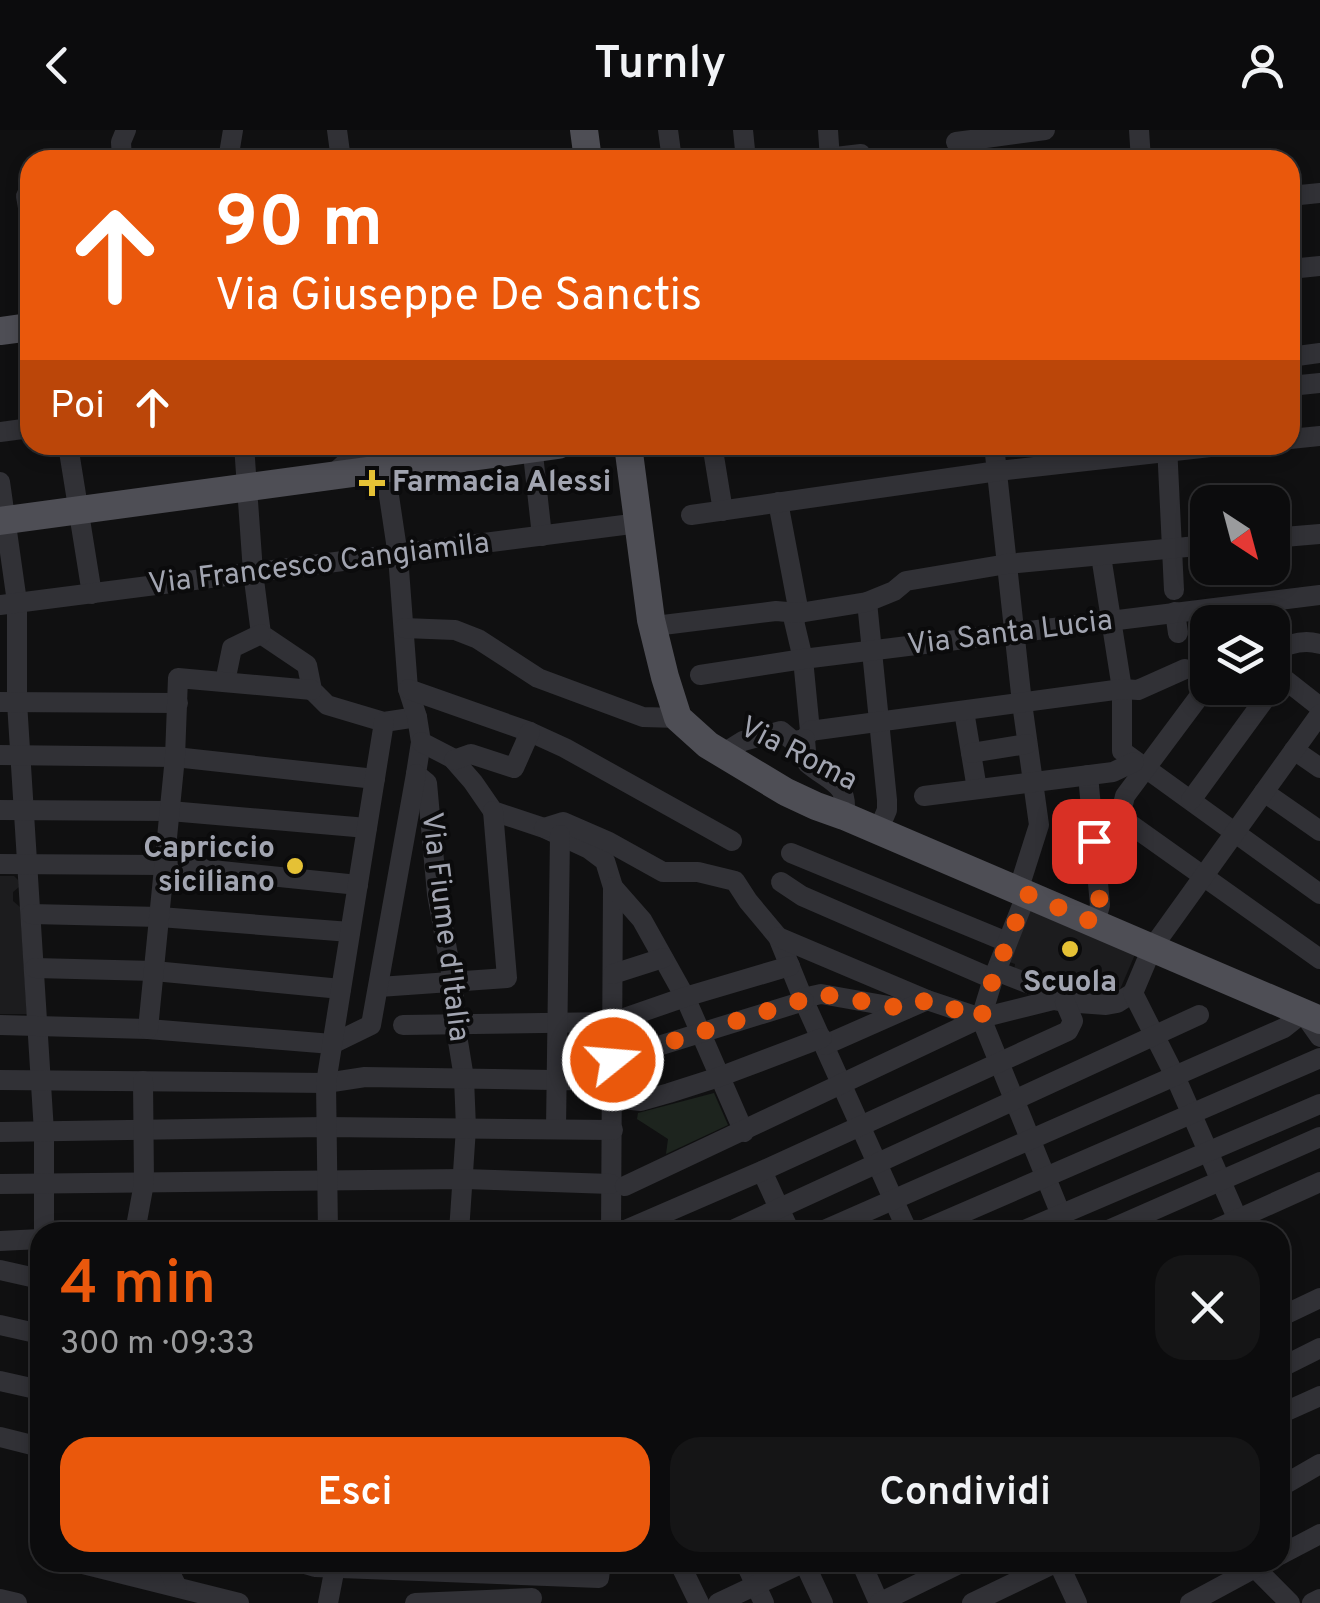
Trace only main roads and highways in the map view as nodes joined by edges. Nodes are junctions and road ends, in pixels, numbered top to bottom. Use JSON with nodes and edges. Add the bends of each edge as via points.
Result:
{"nodes":[{"id":1,"x":413,"y":455,"type":"edge"},
{"id":2,"x":629,"y":455,"type":"edge"},
{"id":3,"x":384,"y":457,"type":"edge"},
{"id":4,"x":3,"y":521,"type":"edge"},
{"id":5,"x":1312,"y":1017,"type":"edge"}],
"edges":[{"from":1,"to":3,"type":"main road"},
{"from":2,"to":5,"type":"main road","name":"Via Roma","via":[[651,620],[678,718],[690,732],[816,806]]},
{"from":3,"to":4,"type":"main road","via":[[332,475]]}]}
